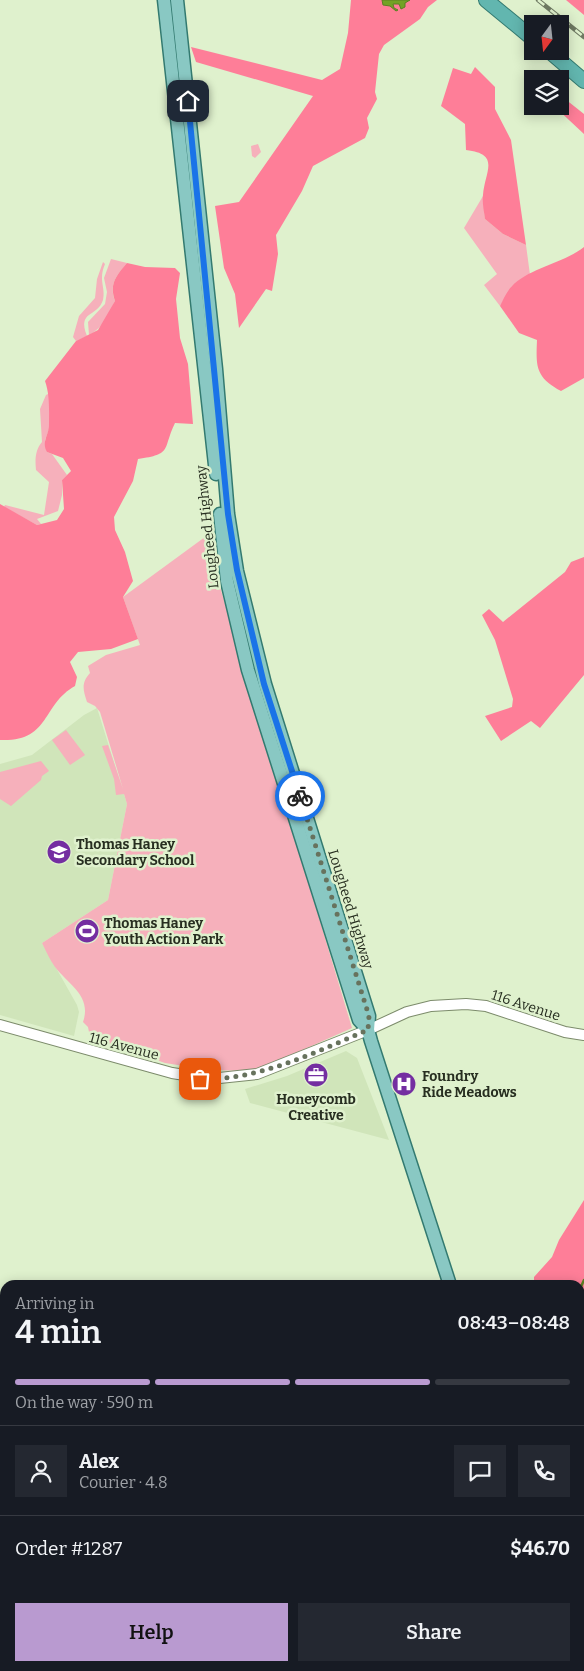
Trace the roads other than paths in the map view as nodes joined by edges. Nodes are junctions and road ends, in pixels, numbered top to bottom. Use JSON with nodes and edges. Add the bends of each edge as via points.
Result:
{"nodes":[{"id":1,"x":164,"y":0,"type":"edge"},
{"id":2,"x":177,"y":0,"type":"edge"},
{"id":3,"x":486,"y":0,"type":"edge"},
{"id":4,"x":524,"y":31,"type":"edge"},
{"id":5,"x":559,"y":60,"type":"edge"},
{"id":6,"x":584,"y":80,"type":"edge"},
{"id":7,"x":0,"y":1025,"type":"edge"},
{"id":8,"x":368,"y":1030,"type":"junction"},
{"id":9,"x":584,"y":1036,"type":"edge"},
{"id":10,"x":448,"y":1280,"type":"edge"}],
"edges":[{"from":1,"to":8,"type":"main road","name":"Lougheed Highway","via":[[227,581],[262,720],[359,1020]]},
{"from":2,"to":8,"type":"main road","name":"Lougheed Highway","via":[[228,514],[237,570],[264,684],[369,1016]]},
{"from":3,"to":4,"type":"highway"},
{"from":5,"to":6,"type":"highway"},
{"from":7,"to":8,"type":"street","name":"116 Avenue","via":[[172,1073],[210,1079],[257,1074]]},
{"from":8,"to":9,"type":"street","name":"116 Avenue","via":[[406,1012],[431,1006],[466,1004],[490,1007]]},
{"from":8,"to":10,"type":"main road","name":"Lougheed Highway"}]}
